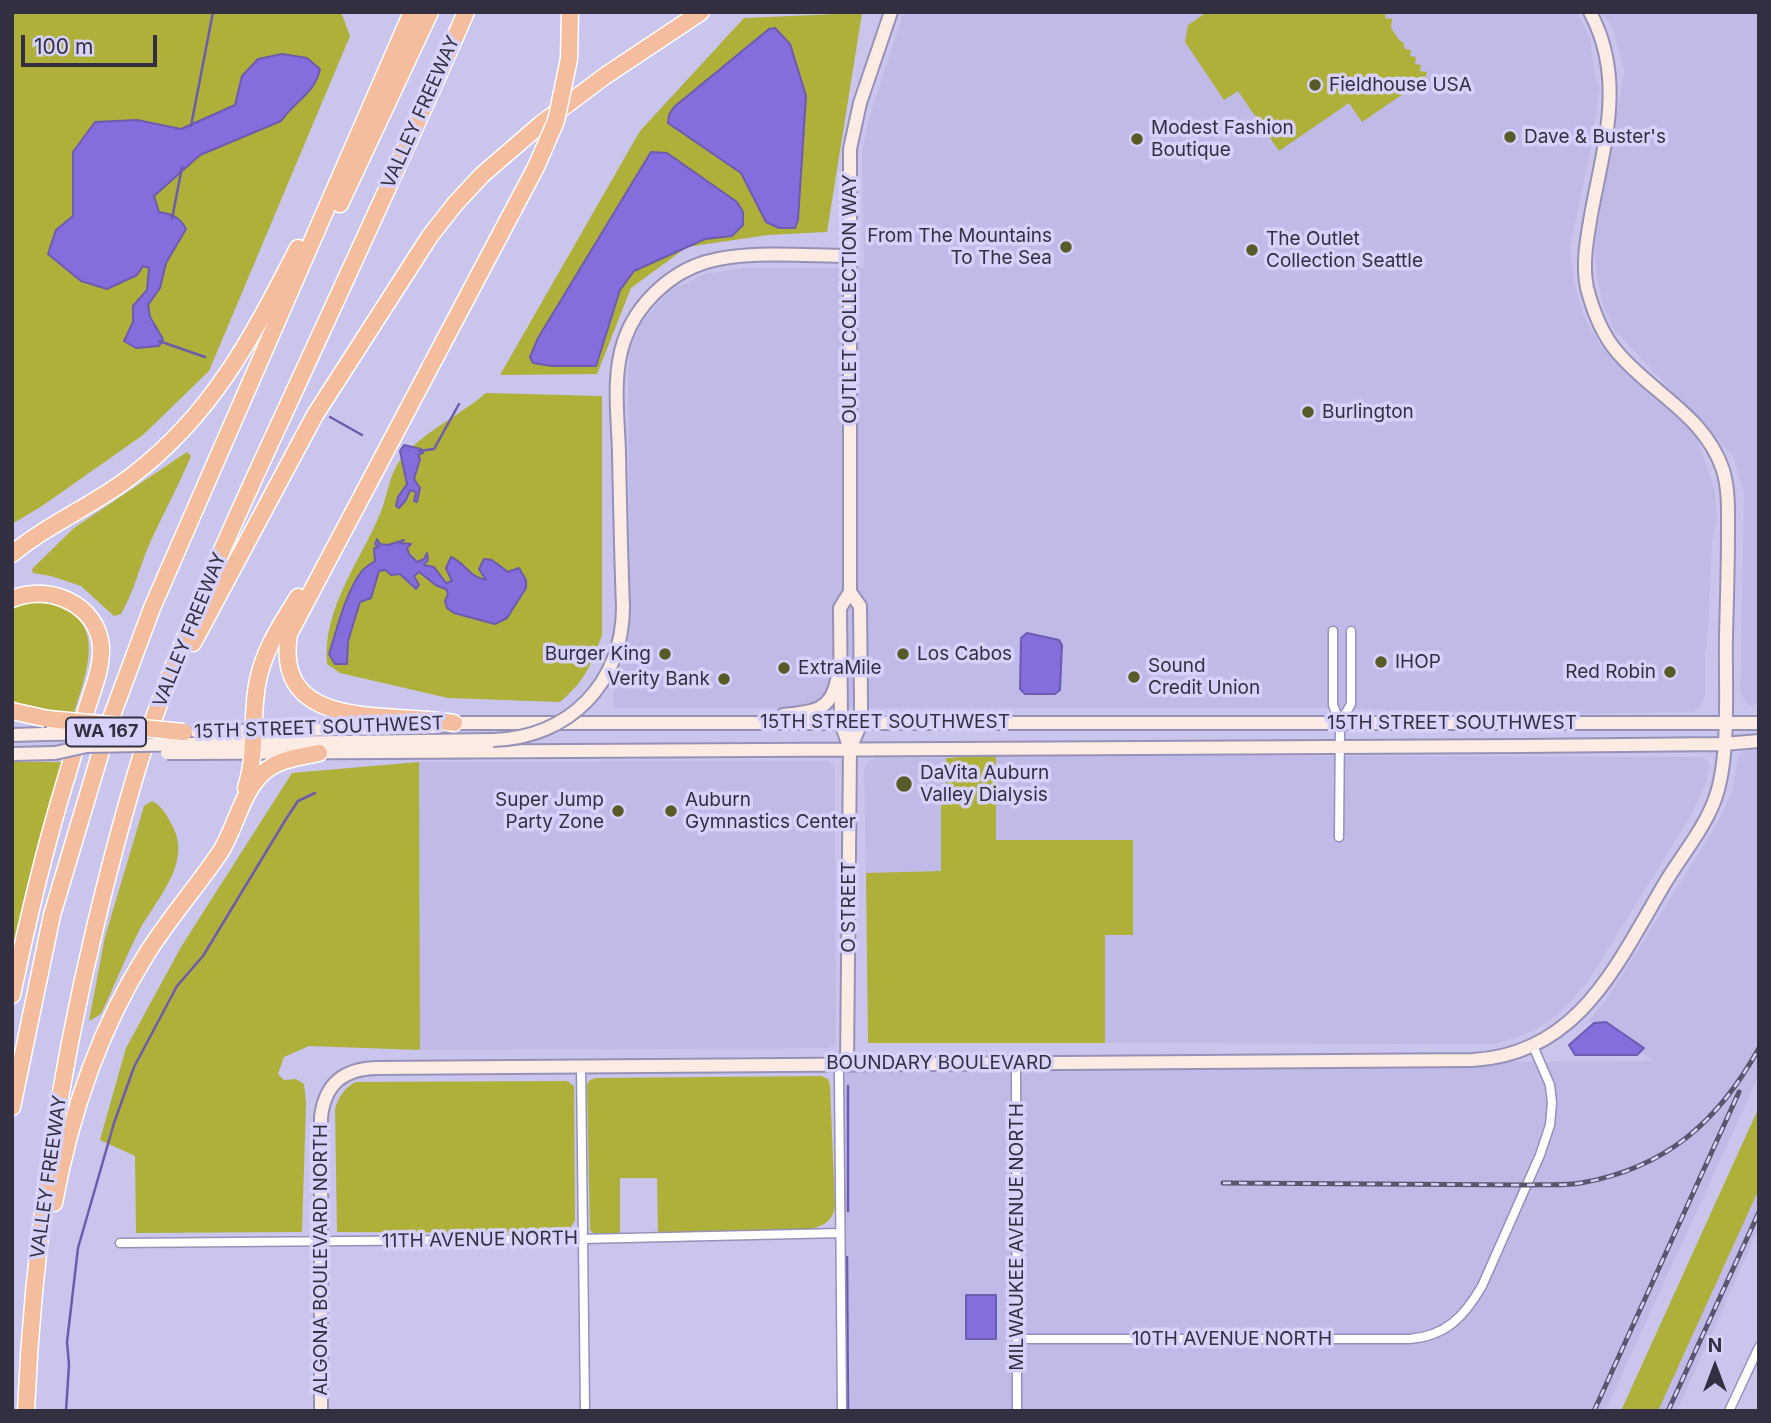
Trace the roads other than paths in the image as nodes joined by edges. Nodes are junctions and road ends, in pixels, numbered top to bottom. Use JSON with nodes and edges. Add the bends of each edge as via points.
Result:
{"nodes":[{"id":1,"x":412,"y":12,"type":"edge"},
{"id":2,"x":430,"y":12,"type":"edge"},
{"id":3,"x":466,"y":12,"type":"edge"},
{"id":4,"x":570,"y":12,"type":"edge"},
{"id":5,"x":701,"y":12,"type":"edge"},
{"id":6,"x":891,"y":12,"type":"edge"},
{"id":7,"x":1590,"y":12,"type":"edge"},
{"id":8,"x":382,"y":83,"type":"junction"},
{"id":9,"x":849,"y":256,"type":"junction"},
{"id":10,"x":254,"y":375,"type":"junction"},
{"id":11,"x":373,"y":477,"type":"junction"},
{"id":12,"x":12,"y":554,"type":"edge"},
{"id":13,"x":850,"y":592,"type":"junction"},
{"id":14,"x":12,"y":599,"type":"edge"},
{"id":15,"x":1333,"y":631,"type":"dead end"},
{"id":16,"x":1351,"y":631,"type":"dead end"},
{"id":17,"x":841,"y":654,"type":"junction"},
{"id":18,"x":12,"y":711,"type":"edge"},
{"id":19,"x":156,"y":713,"type":"junction"},
{"id":20,"x":723,"y":722,"type":"junction"},
{"id":21,"x":454,"y":723,"type":"junction"},
{"id":22,"x":841,"y":723,"type":"junction"},
{"id":23,"x":860,"y":723,"type":"junction"},
{"id":24,"x":1340,"y":723,"type":"junction"},
{"id":25,"x":1759,"y":723,"type":"edge"},
{"id":26,"x":1724,"y":724,"type":"junction"},
{"id":27,"x":46,"y":726,"type":"junction"},
{"id":28,"x":12,"y":735,"type":"edge"},
{"id":29,"x":190,"y":740,"type":"junction"},
{"id":30,"x":1759,"y":741,"type":"edge"},
{"id":31,"x":254,"y":742,"type":"junction"},
{"id":32,"x":1724,"y":744,"type":"junction"},
{"id":33,"x":1340,"y":747,"type":"junction"},
{"id":34,"x":850,"y":749,"type":"junction"},
{"id":35,"x":319,"y":752,"type":"junction"},
{"id":36,"x":12,"y":754,"type":"edge"},
{"id":37,"x":229,"y":836,"type":"junction"},
{"id":38,"x":1339,"y":837,"type":"dead end"},
{"id":39,"x":12,"y":995,"type":"edge"},
{"id":40,"x":1533,"y":1046,"type":"junction"},
{"id":41,"x":1016,"y":1063,"type":"junction"},
{"id":42,"x":581,"y":1065,"type":"junction"},
{"id":43,"x":843,"y":1069,"type":"junction"},
{"id":44,"x":345,"y":1075,"type":"joint"},
{"id":45,"x":12,"y":1107,"type":"edge"},
{"id":46,"x":840,"y":1233,"type":"junction"},
{"id":47,"x":583,"y":1239,"type":"junction"},
{"id":48,"x":321,"y":1242,"type":"junction"},
{"id":49,"x":120,"y":1243,"type":"dead end"},
{"id":50,"x":1017,"y":1339,"type":"junction"},
{"id":51,"x":1759,"y":1347,"type":"edge"},
{"id":52,"x":28,"y":1361,"type":"junction"},
{"id":53,"x":26,"y":1411,"type":"edge"},
{"id":54,"x":321,"y":1411,"type":"edge"},
{"id":55,"x":584,"y":1411,"type":"edge"},
{"id":56,"x":842,"y":1411,"type":"edge"},
{"id":57,"x":1017,"y":1411,"type":"edge"},
{"id":58,"x":1730,"y":1411,"type":"edge"}],
"edges":[{"from":1,"to":8,"type":"highway","number":"WA 167"},
{"from":2,"to":10,"type":"highway","via":[[270,355]]},
{"from":3,"to":19,"type":"highway","name":"VALLEY FREEWAY","number":"WA 167","via":[[247,494]]},
{"from":4,"to":11,"type":"highway","bridge":true,"via":[[569,59],[556,121]]},
{"from":5,"to":19,"type":"highway","via":[[517,142],[430,236],[315,415]]},
{"from":6,"to":9,"type":"main road","name":"OUTLET COLLECTION WAY","via":[[852,136]]},
{"from":7,"to":26,"type":"main road","via":[[1606,53],[1611,84],[1586,248],[1588,291],[1596,317],[1614,348],[1702,431],[1724,473],[1728,550]]},
{"from":8,"to":10,"type":"highway","number":"WA 167"},
{"from":8,"to":12,"type":"highway","via":[[262,316],[222,383],[187,426],[135,474]]},
{"from":9,"to":13,"type":"main road","name":"OUTLET COLLECTION WAY"},
{"from":9,"to":31,"type":"main road","bridge":true,"via":[[742,257],[704,263],[662,287],[631,325],[621,351],[617,392],[621,632],[606,676],[583,705],[559,723],[519,738]]},
{"from":10,"to":45,"type":"highway","number":"WA 167","via":[[152,608],[110,721],[52,915]]},
{"from":11,"to":21,"type":"highway","via":[[289,634],[290,673],[314,702],[339,711]]},
{"from":11,"to":31,"type":"highway","via":[[270,643],[257,685]]},
{"from":13,"to":17,"type":"main road","name":"OUTLET COLLECTION WAY","via":[[841,608]]},
{"from":13,"to":23,"type":"main road","name":"OUTLET COLLECTION WAY","via":[[860,606]]},
{"from":14,"to":39,"type":"highway","via":[[40,593],[66,599],[91,621],[101,650]]},
{"from":15,"to":24,"type":"street","via":[[1333,705]]},
{"from":16,"to":24,"type":"street","via":[[1351,704]]},
{"from":17,"to":20,"type":"main road","via":[[835,690],[818,710]]},
{"from":17,"to":22,"type":"main road","name":"OUTLET COLLECTION WAY"},
{"from":18,"to":27,"type":"highway"},
{"from":19,"to":52,"type":"highway","name":"VALLEY FREEWAY","number":"WA 167","via":[[112,857],[71,1034],[48,1167]]},
{"from":20,"to":21,"type":"main road","name":"15TH STREET SOUTHWEST"},
{"from":20,"to":22,"type":"main road","name":"15TH STREET SOUTHWEST"},
{"from":21,"to":31,"type":"main road","name":"15TH STREET SOUTHWEST"},
{"from":22,"to":23,"type":"main road","name":"15TH STREET SOUTHWEST"},
{"from":22,"to":34,"type":"main road","name":"O STREET"},
{"from":23,"to":24,"type":"main road","name":"15TH STREET SOUTHWEST"},
{"from":23,"to":34,"type":"main road","name":"O STREET"},
{"from":24,"to":26,"type":"main road","name":"15TH STREET SOUTHWEST"},
{"from":24,"to":33,"type":"street"},
{"from":25,"to":26,"type":"main road","name":"15TH STREET SOUTHWEST"},
{"from":26,"to":32,"type":"main road","name":"BOUNDARY BOULEVARD"},
{"from":27,"to":28,"type":"main road"},
{"from":27,"to":29,"type":"highway","bridge":true},
{"from":29,"to":31,"type":"main road","name":"15TH STREET SOUTHWEST"},
{"from":29,"to":31,"type":"main road","name":"15TH STREET SOUTHWEST"},
{"from":29,"to":36,"type":"main road","name":"15TH STREET SOUTHWEST","bridge":true},
{"from":30,"to":32,"type":"main road","name":"15TH STREET SOUTHWEST"},
{"from":31,"to":35,"type":"main road","name":"15TH STREET SOUTHWEST"},
{"from":31,"to":37,"type":"highway","via":[[247,784]]},
{"from":32,"to":33,"type":"main road","name":"15TH STREET SOUTHWEST"},
{"from":32,"to":40,"type":"main road","name":"BOUNDARY BOULEVARD","via":[[1713,804],[1629,945],[1583,1010]]},
{"from":33,"to":34,"type":"main road","name":"15TH STREET SOUTHWEST"},
{"from":33,"to":38,"type":"street"},
{"from":34,"to":35,"type":"main road","name":"15TH STREET SOUTHWEST"},
{"from":34,"to":43,"type":"main road","name":"O STREET"},
{"from":35,"to":37,"type":"highway","via":[[280,762],[262,773]]},
{"from":37,"to":52,"type":"highway","via":[[145,955],[89,1074],[62,1159]]},
{"from":40,"to":41,"type":"main road","name":"BOUNDARY BOULEVARD","via":[[1502,1057],[1473,1060]]},
{"from":40,"to":50,"type":"street","name":"10TH AVENUE NORTH","via":[[1550,1085],[1548,1133],[1482,1286],[1468,1309],[1445,1330],[1409,1339]]},
{"from":41,"to":43,"type":"main road","name":"BOUNDARY BOULEVARD"},
{"from":41,"to":50,"type":"street","name":"MILWAUKEE AVENUE NORTH"},
{"from":42,"to":43,"type":"main road","name":"BOUNDARY BOULEVARD"},
{"from":42,"to":44,"type":"main road","name":"BOUNDARY BOULEVARD","via":[[367,1068]]},
{"from":42,"to":47,"type":"street"},
{"from":43,"to":46,"type":"street"},
{"from":44,"to":48,"type":"main road","name":"ALGONA BOULEVARD NORTH","via":[[326,1095],[322,1108]]},
{"from":46,"to":47,"type":"street","name":"11TH AVENUE NORTH"},
{"from":46,"to":56,"type":"street"},
{"from":47,"to":48,"type":"street","name":"11TH AVENUE NORTH"},
{"from":47,"to":55,"type":"street"},
{"from":48,"to":49,"type":"street","name":"11TH AVENUE NORTH"},
{"from":48,"to":54,"type":"main road","name":"ALGONA BOULEVARD NORTH"},
{"from":50,"to":57,"type":"street","name":"MILWAUKEE AVENUE NORTH"},
{"from":51,"to":58,"type":"street"},
{"from":52,"to":53,"type":"highway","name":"VALLEY FREEWAY","number":"WA 167"}]}
